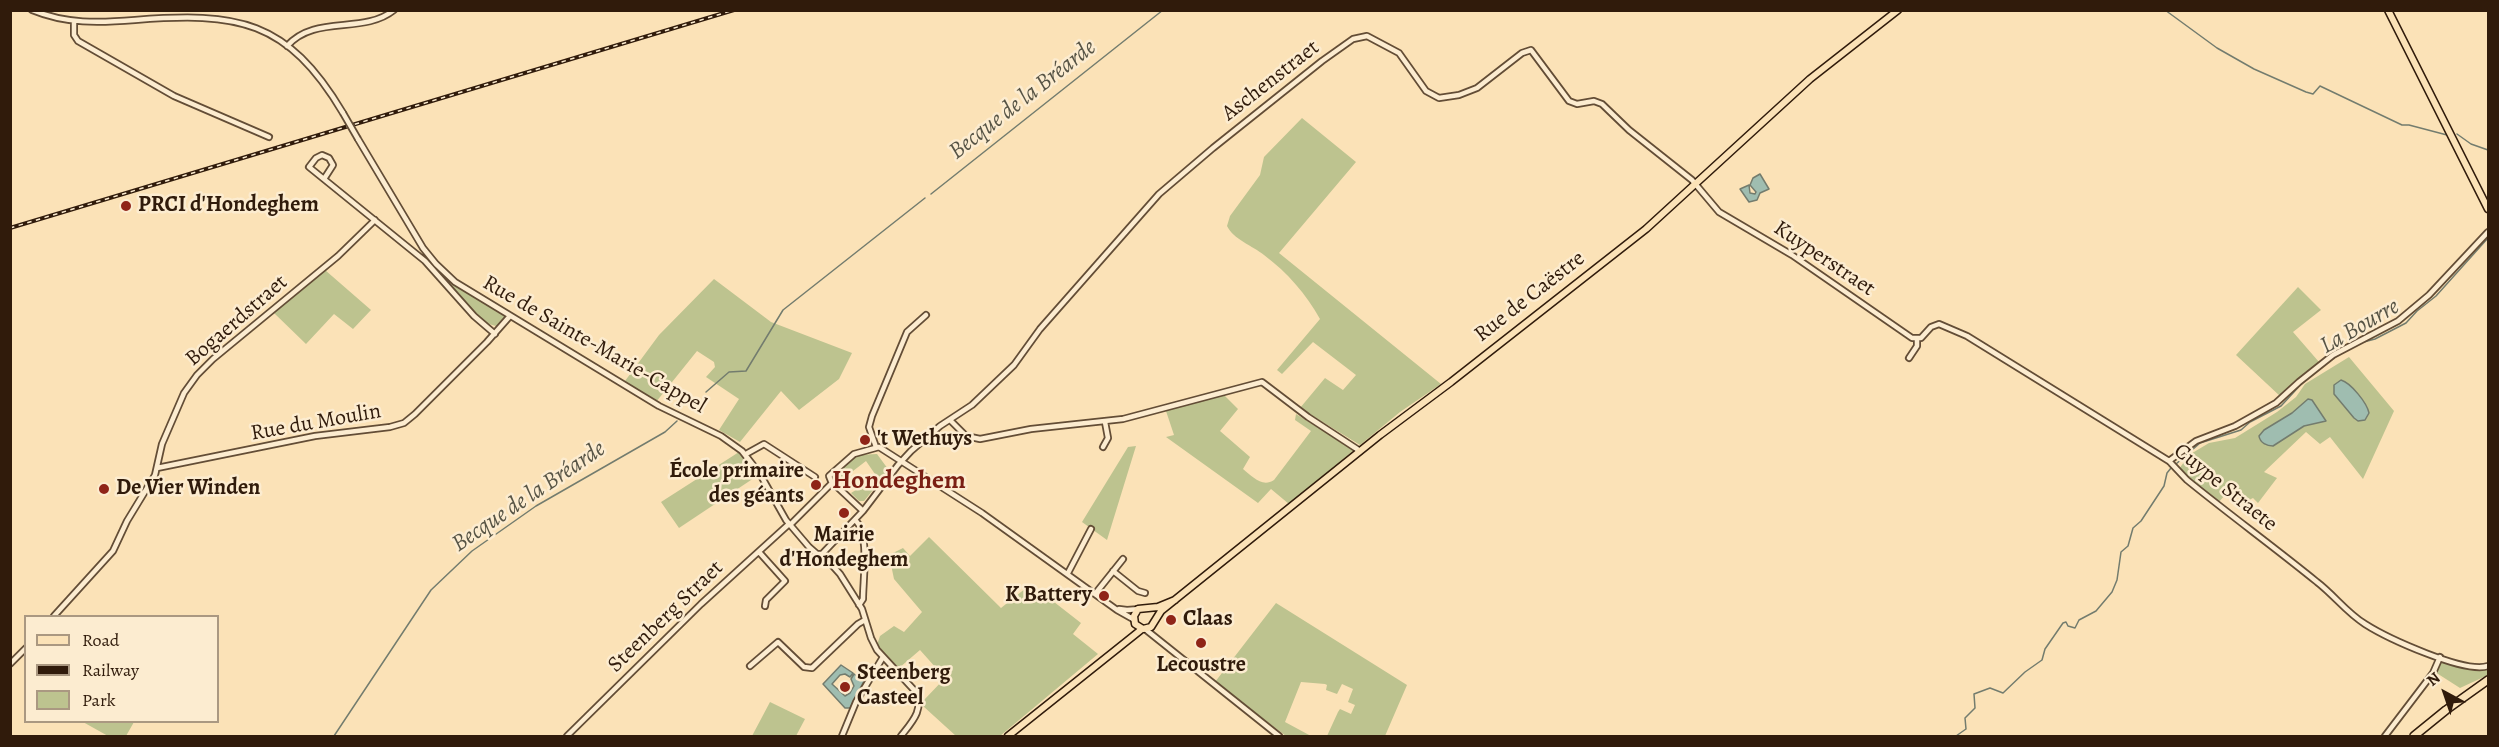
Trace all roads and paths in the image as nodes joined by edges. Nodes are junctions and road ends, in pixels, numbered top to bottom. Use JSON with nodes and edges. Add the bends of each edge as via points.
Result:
{"nodes":[{"id":1,"x":32,"y":10,"type":"edge"},
{"id":2,"x":394,"y":10,"type":"edge"},
{"id":3,"x":1898,"y":10,"type":"edge"},
{"id":4,"x":2388,"y":10,"type":"edge"},
{"id":5,"x":74,"y":22,"type":"junction"},
{"id":6,"x":287,"y":46,"type":"junction"},
{"id":7,"x":269,"y":137,"type":"dead end"},
{"id":8,"x":324,"y":179,"type":"junction"},
{"id":9,"x":1695,"y":183,"type":"junction"},
{"id":10,"x":2488,"y":209,"type":"edge"},
{"id":11,"x":375,"y":220,"type":"junction"},
{"id":12,"x":2488,"y":232,"type":"edge"},
{"id":13,"x":926,"y":315,"type":"dead end"},
{"id":14,"x":510,"y":316,"type":"junction"},
{"id":15,"x":495,"y":334,"type":"junction"},
{"id":16,"x":1917,"y":339,"type":"junction"},
{"id":17,"x":1909,"y":358,"type":"dead end"},
{"id":18,"x":950,"y":420,"type":"junction"},
{"id":19,"x":1105,"y":422,"type":"junction"},
{"id":20,"x":876,"y":447,"type":"junction"},
{"id":21,"x":1103,"y":447,"type":"dead end"},
{"id":22,"x":1360,"y":451,"type":"junction"},
{"id":23,"x":746,"y":454,"type":"junction"},
{"id":24,"x":2169,"y":461,"type":"junction"},
{"id":25,"x":902,"y":463,"type":"junction"},
{"id":26,"x":157,"y":468,"type":"junction"},
{"id":27,"x":815,"y":477,"type":"dead end"},
{"id":28,"x":832,"y":483,"type":"junction"},
{"id":29,"x":863,"y":511,"type":"junction"},
{"id":30,"x":855,"y":520,"type":"junction"},
{"id":31,"x":790,"y":524,"type":"junction"},
{"id":32,"x":1090,"y":529,"type":"dead end"},
{"id":33,"x":759,"y":552,"type":"junction"},
{"id":34,"x":822,"y":554,"type":"junction"},
{"id":35,"x":1123,"y":559,"type":"dead end"},
{"id":36,"x":1113,"y":572,"type":"junction"},
{"id":37,"x":1068,"y":573,"type":"junction"},
{"id":38,"x":1145,"y":593,"type":"dead end"},
{"id":39,"x":1095,"y":594,"type":"junction"},
{"id":40,"x":1175,"y":600,"type":"junction"},
{"id":41,"x":859,"y":605,"type":"junction"},
{"id":42,"x":765,"y":606,"type":"dead end"},
{"id":43,"x":1112,"y":606,"type":"junction"},
{"id":44,"x":1148,"y":608,"type":"junction"},
{"id":45,"x":1140,"y":609,"type":"junction"},
{"id":46,"x":55,"y":615,"type":"edge"},
{"id":47,"x":1155,"y":618,"type":"junction"},
{"id":48,"x":866,"y":620,"type":"junction"},
{"id":49,"x":1134,"y":621,"type":"junction"},
{"id":50,"x":1146,"y":628,"type":"junction"},
{"id":51,"x":1126,"y":640,"type":"junction"},
{"id":52,"x":24,"y":650,"type":"edge"},
{"id":53,"x":883,"y":657,"type":"junction"},
{"id":54,"x":2440,"y":657,"type":"junction"},
{"id":55,"x":10,"y":664,"type":"edge"},
{"id":56,"x":750,"y":666,"type":"dead end"},
{"id":57,"x":2488,"y":666,"type":"edge"},
{"id":58,"x":2488,"y":680,"type":"edge"},
{"id":59,"x":1046,"y":705,"type":"junction"},
{"id":60,"x":567,"y":736,"type":"edge"},
{"id":61,"x":842,"y":736,"type":"edge"},
{"id":62,"x":901,"y":736,"type":"edge"},
{"id":63,"x":1002,"y":736,"type":"edge"},
{"id":64,"x":1008,"y":736,"type":"edge"},
{"id":65,"x":1279,"y":736,"type":"edge"},
{"id":66,"x":2385,"y":736,"type":"edge"},
{"id":67,"x":2414,"y":736,"type":"edge"}],
"edges":[{"from":1,"to":5,"type":"street","name":"Rue de Sainte-Marie-Cappel"},
{"from":2,"to":6,"type":"street","via":[[375,21],[311,30]]},
{"from":3,"to":9,"type":"main road","name":"Rue de Caëstre","via":[[1810,79]]},
{"from":4,"to":10,"type":"main road"},
{"from":5,"to":6,"type":"street","name":"Rue de Sainte-Marie-Cappel","via":[[212,17],[251,27]]},
{"from":5,"to":7,"type":"street","via":[[75,38],[89,47],[174,96]]},
{"from":6,"to":14,"type":"street","name":"Rue de Sainte-Marie-Cappel","bridge":true,"via":[[318,75],[432,260],[463,287]]},
{"from":8,"to":8,"type":"street","via":[[332,164],[321,155],[309,167]]},
{"from":8,"to":11,"type":"street","name":"Rue de Sainte-Marie-Cappel"},
{"from":9,"to":16,"type":"street","name":"Kuyperstraet","via":[[1722,214],[1789,253]]},
{"from":9,"to":18,"type":"street","name":"Aschenstraet","via":[[1602,104],[1567,100],[1531,50],[1522,52],[1477,88],[1439,98],[1426,91],[1399,53],[1372,37],[1360,36],[1296,81],[1159,194],[1042,326],[1014,365]]},
{"from":9,"to":22,"type":"main road","name":"Rue de Caëstre","via":[[1634,238]]},
{"from":11,"to":15,"type":"street","name":"Rue de Sainte-Marie-Cappel","via":[[425,261]]},
{"from":11,"to":26,"type":"street","name":"Bogaerdstraet","via":[[343,252],[196,375],[162,444]]},
{"from":12,"to":24,"type":"street","via":[[2429,295],[2398,321],[2333,355],[2276,404],[2196,441]]},
{"from":13,"to":20,"type":"street","via":[[907,333],[872,416],[868,428]]},
{"from":14,"to":15,"type":"street","name":"Rue du Moulin"},
{"from":14,"to":23,"type":"street","name":"Rue de Sainte-Marie-Cappel","via":[[663,409],[725,438]]},
{"from":15,"to":26,"type":"street","name":"Rue du Moulin","via":[[415,414],[399,425],[315,436]]},
{"from":16,"to":17,"type":"street"},
{"from":16,"to":24,"type":"street","name":"Cuype Straete","via":[[1940,324],[1966,336]]},
{"from":18,"to":19,"type":"street","via":[[976,440],[1031,429]]},
{"from":18,"to":25,"type":"street","name":"Aschenstraet"},
{"from":19,"to":21,"type":"street","via":[[1108,439]]},
{"from":19,"to":22,"type":"street","via":[[1262,382]]},
{"from":20,"to":25,"type":"street"},
{"from":20,"to":28,"type":"street","name":"Steenberg Straet","via":[[854,453],[831,473]]},
{"from":22,"to":40,"type":"main road","name":"Rue de Caëstre"},
{"from":23,"to":27,"type":"street","via":[[765,444]]},
{"from":23,"to":31,"type":"street","name":"Rue de Sainte-Marie-Cappel"},
{"from":24,"to":54,"type":"street","name":"Cuype Straete","via":[[2361,622]]},
{"from":25,"to":29,"type":"street","name":"Aschenstraet"},
{"from":25,"to":37,"type":"street","via":[[977,509]]},
{"from":26,"to":46,"type":"street","name":"Bogaerdstraet","via":[[110,556]]},
{"from":28,"to":29,"type":"street"},
{"from":28,"to":31,"type":"street","name":"Steenberg Straet"},
{"from":29,"to":30,"type":"street","name":"Aschenstraet"},
{"from":30,"to":34,"type":"street"},
{"from":30,"to":41,"type":"street","via":[[863,529],[864,545],[863,599]]},
{"from":31,"to":33,"type":"street","name":"Steenberg Straet"},
{"from":31,"to":34,"type":"street","name":"Rue de Sainte-Marie-Cappel","via":[[812,549]]},
{"from":32,"to":37,"type":"street"},
{"from":33,"to":42,"type":"street","via":[[785,582],[766,600]]},
{"from":33,"to":60,"type":"street","name":"Steenberg Straet"},
{"from":34,"to":41,"type":"street","name":"Rue de Sainte-Marie-Cappel"},
{"from":35,"to":36,"type":"street"},
{"from":36,"to":38,"type":"street"},
{"from":36,"to":39,"type":"street"},
{"from":37,"to":39,"type":"street"},
{"from":39,"to":43,"type":"street"},
{"from":40,"to":44,"type":"main road","name":"Rue de Caëstre"},
{"from":40,"to":47,"type":"main road","name":"Rue de Caëstre"},
{"from":41,"to":48,"type":"street","name":"Rue de Sainte-Marie-Cappel"},
{"from":43,"to":45,"type":"street"},
{"from":43,"to":49,"type":"street"},
{"from":44,"to":45,"type":"main road"},
{"from":44,"to":47,"type":"main road"},
{"from":45,"to":49,"type":"main road"},
{"from":47,"to":50,"type":"main road"},
{"from":48,"to":53,"type":"street","name":"Rue de Sainte-Marie-Cappel","via":[[872,641]]},
{"from":48,"to":56,"type":"street","via":[[810,668],[804,667],[778,642]]},
{"from":49,"to":50,"type":"main road"},
{"from":49,"to":51,"type":"main road"},
{"from":50,"to":51,"type":"main road"},
{"from":50,"to":65,"type":"street"},
{"from":51,"to":59,"type":"main road"},
{"from":52,"to":55,"type":"street"},
{"from":53,"to":61,"type":"street","via":[[856,702]]},
{"from":53,"to":62,"type":"street","name":"Rue de Sainte-Marie-Cappel","via":[[914,688],[919,699],[917,715]]},
{"from":54,"to":57,"type":"street","name":"Cuype Straete","via":[[2476,668]]},
{"from":54,"to":66,"type":"street","via":[[2435,670]]},
{"from":58,"to":67,"type":"highway"},
{"from":59,"to":63,"type":"main road"},
{"from":59,"to":64,"type":"main road"}]}
